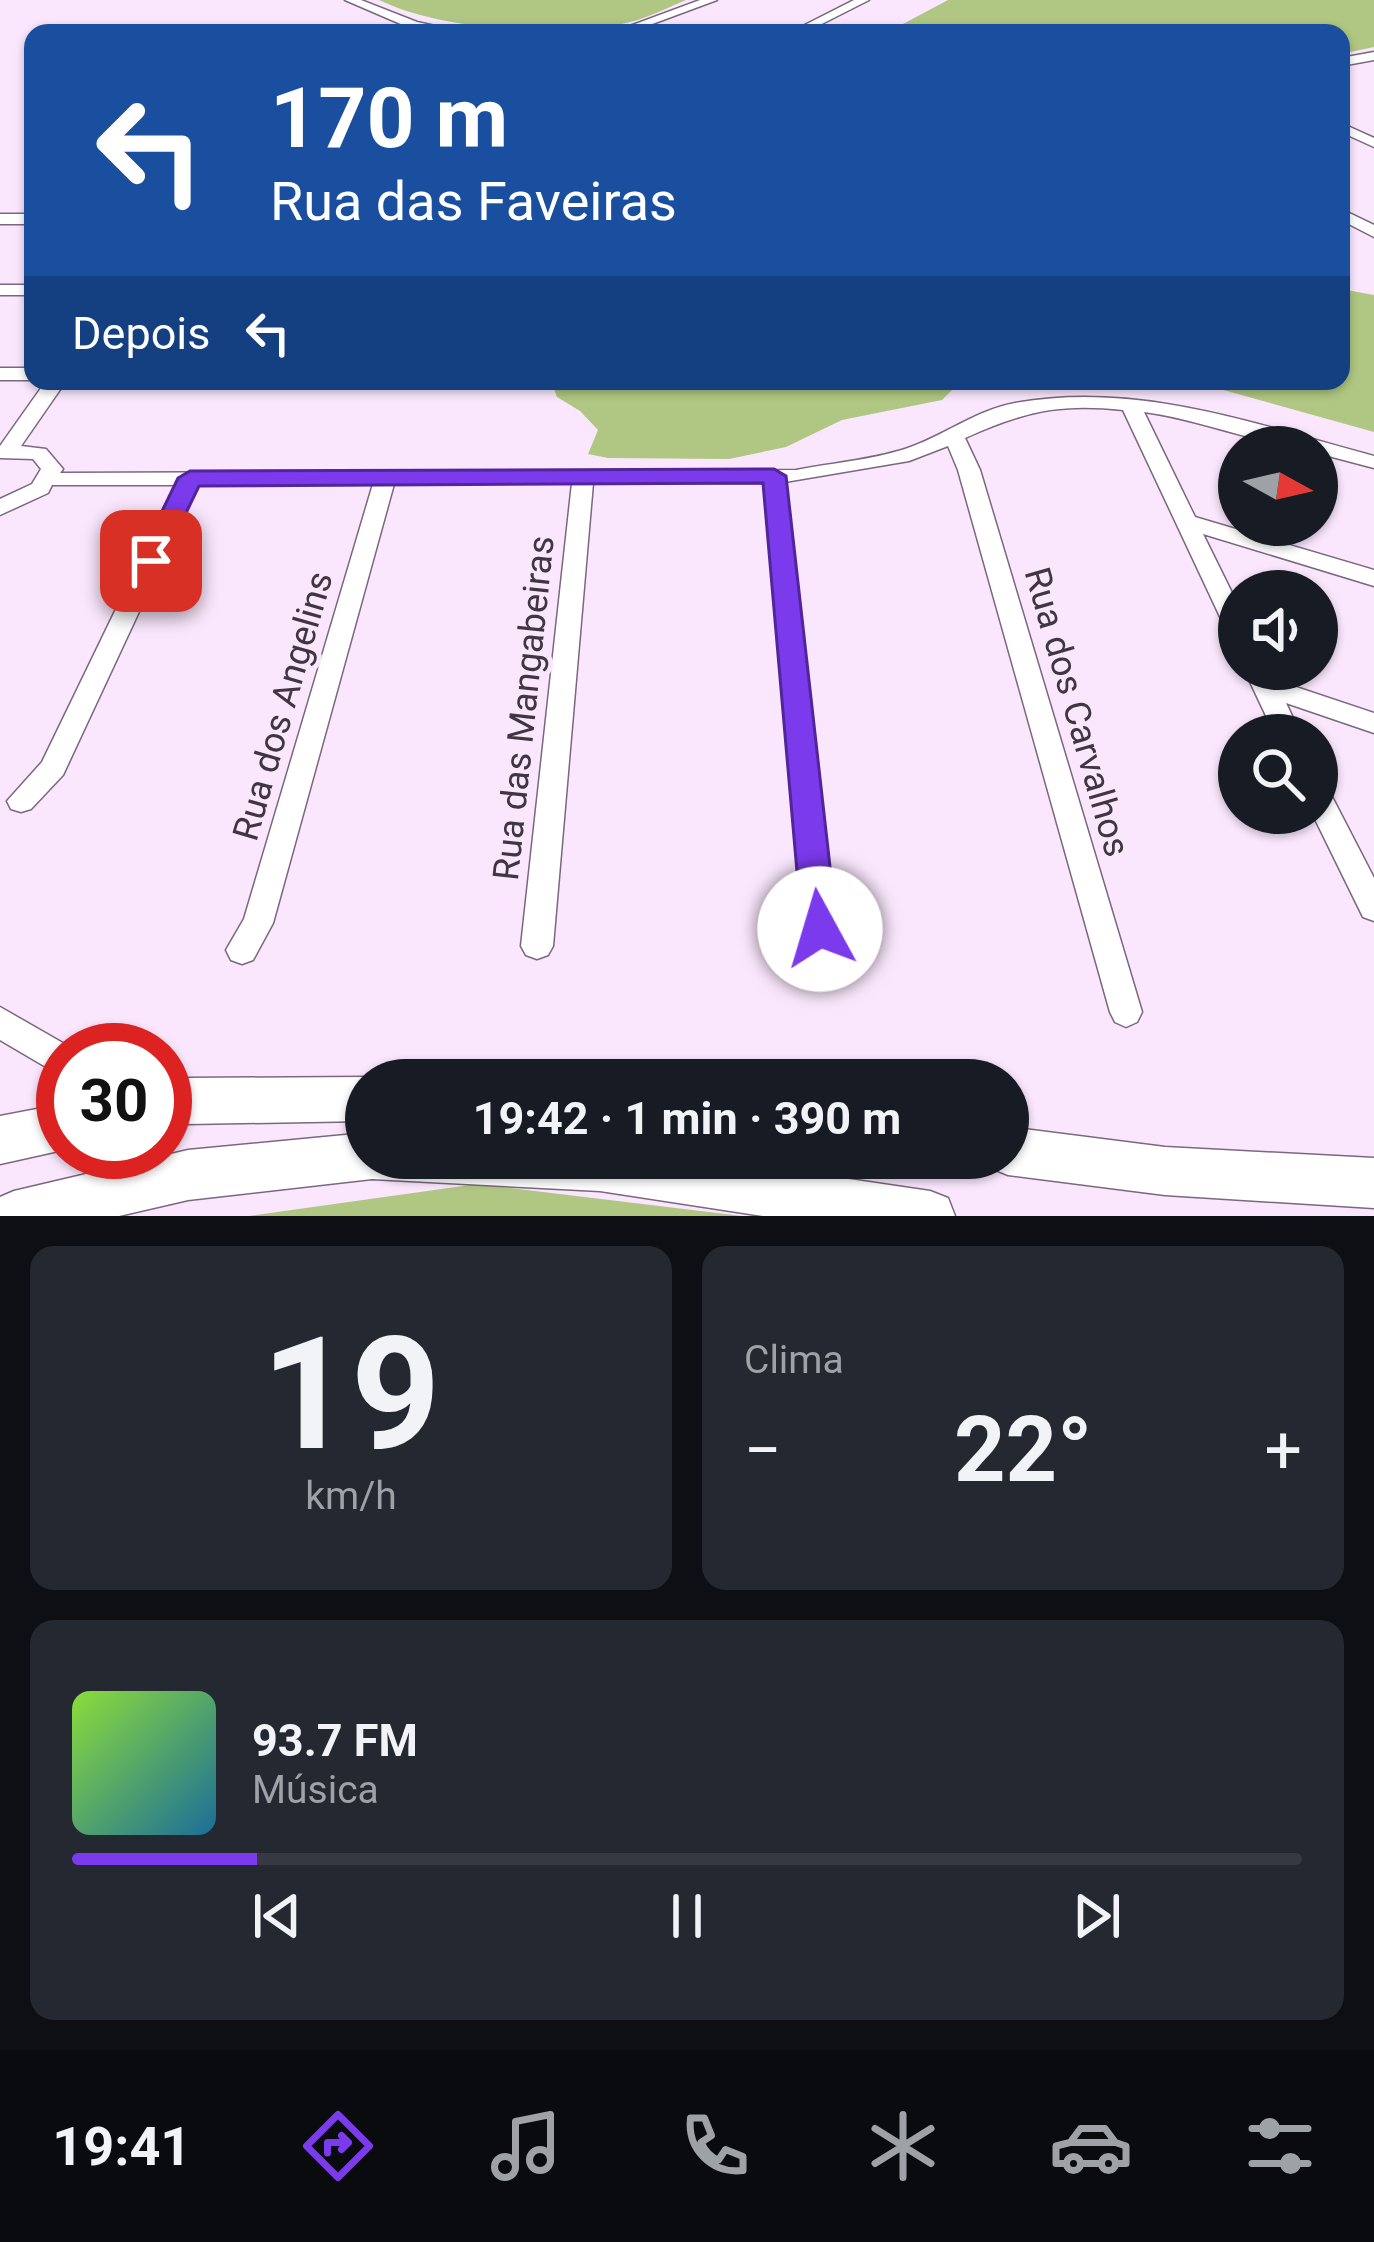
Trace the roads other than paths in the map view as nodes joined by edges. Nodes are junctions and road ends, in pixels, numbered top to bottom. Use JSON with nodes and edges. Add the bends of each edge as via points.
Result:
{"nodes":[{"id":1,"x":351,"y":0,"type":"edge"},
{"id":2,"x":711,"y":0,"type":"edge"},
{"id":3,"x":862,"y":0,"type":"edge"},
{"id":4,"x":411,"y":24,"type":"edge"},
{"id":5,"x":643,"y":24,"type":"edge"},
{"id":6,"x":813,"y":24,"type":"edge"},
{"id":7,"x":49,"y":390,"type":"edge"},
{"id":8,"x":1129,"y":402,"type":"junction"},
{"id":9,"x":952,"y":435,"type":"junction"},
{"id":10,"x":4,"y":451,"type":"edge"},
{"id":11,"x":1374,"y":462,"type":"edge"},
{"id":12,"x":774,"y":476,"type":"junction"},
{"id":13,"x":190,"y":478,"type":"junction"},
{"id":14,"x":385,"y":478,"type":"junction"},
{"id":15,"x":583,"y":478,"type":"junction"},
{"id":16,"x":49,"y":479,"type":"junction"},
{"id":17,"x":0,"y":508,"type":"edge"},
{"id":18,"x":1186,"y":522,"type":"junction"},
{"id":19,"x":1374,"y":578,"type":"edge"},
{"id":20,"x":1218,"y":588,"type":"edge"},
{"id":21,"x":1293,"y":690,"type":"edge"},
{"id":22,"x":1374,"y":723,"type":"edge"},
{"id":23,"x":21,"y":801,"type":"dead end"},
{"id":24,"x":1337,"y":834,"type":"edge"},
{"id":25,"x":1374,"y":908,"type":"edge"},
{"id":26,"x":537,"y":946,"type":"dead end"},
{"id":27,"x":242,"y":950,"type":"dead end"},
{"id":28,"x":825,"y":975,"type":"dead end"},
{"id":29,"x":1126,"y":1012,"type":"dead end"},
{"id":30,"x":0,"y":1022,"type":"edge"},
{"id":31,"x":36,"y":1044,"type":"edge"},
{"id":32,"x":345,"y":1099,"type":"edge"},
{"id":33,"x":192,"y":1101,"type":"edge"},
{"id":34,"x":36,"y":1133,"type":"edge"},
{"id":35,"x":0,"y":1140,"type":"edge"},
{"id":36,"x":1029,"y":1154,"type":"edge"},
{"id":37,"x":345,"y":1156,"type":"edge"},
{"id":38,"x":681,"y":1179,"type":"edge"},
{"id":39,"x":1374,"y":1183,"type":"edge"},
{"id":40,"x":14,"y":1216,"type":"edge"},
{"id":41,"x":930,"y":1216,"type":"edge"}],
"edges":[{"from":1,"to":4,"type":"street"},
{"from":2,"to":5,"type":"street"},
{"from":3,"to":6,"type":"street"},
{"from":7,"to":10,"type":"street"},
{"from":8,"to":9,"type":"street","via":[[1037,404]]},
{"from":8,"to":11,"type":"street"},
{"from":8,"to":18,"type":"street"},
{"from":9,"to":12,"type":"street","via":[[878,463]]},
{"from":9,"to":29,"type":"street","name":"Rua dos Carvalhos","via":[[969,470]]},
{"from":10,"to":16,"type":"street","via":[[49,460]]},
{"from":12,"to":15,"type":"street"},
{"from":12,"to":28,"type":"street"},
{"from":13,"to":14,"type":"street"},
{"from":13,"to":16,"type":"street"},
{"from":13,"to":23,"type":"street","via":[[52,767]]},
{"from":14,"to":15,"type":"street"},
{"from":14,"to":27,"type":"street","name":"Rua dos Angelins","via":[[258,923]]},
{"from":15,"to":26,"type":"street","name":"Rua das Mangabeiras"},
{"from":16,"to":17,"type":"street"},
{"from":18,"to":19,"type":"street"},
{"from":18,"to":20,"type":"street"},
{"from":21,"to":22,"type":"street"},
{"from":24,"to":25,"type":"street"},
{"from":30,"to":31,"type":"street"},
{"from":32,"to":33,"type":"street"},
{"from":34,"to":35,"type":"street"},
{"from":36,"to":39,"type":"street","via":[[1165,1172]]},
{"from":37,"to":40,"type":"street","via":[[188,1174]]},
{"from":38,"to":41,"type":"street"}]}
